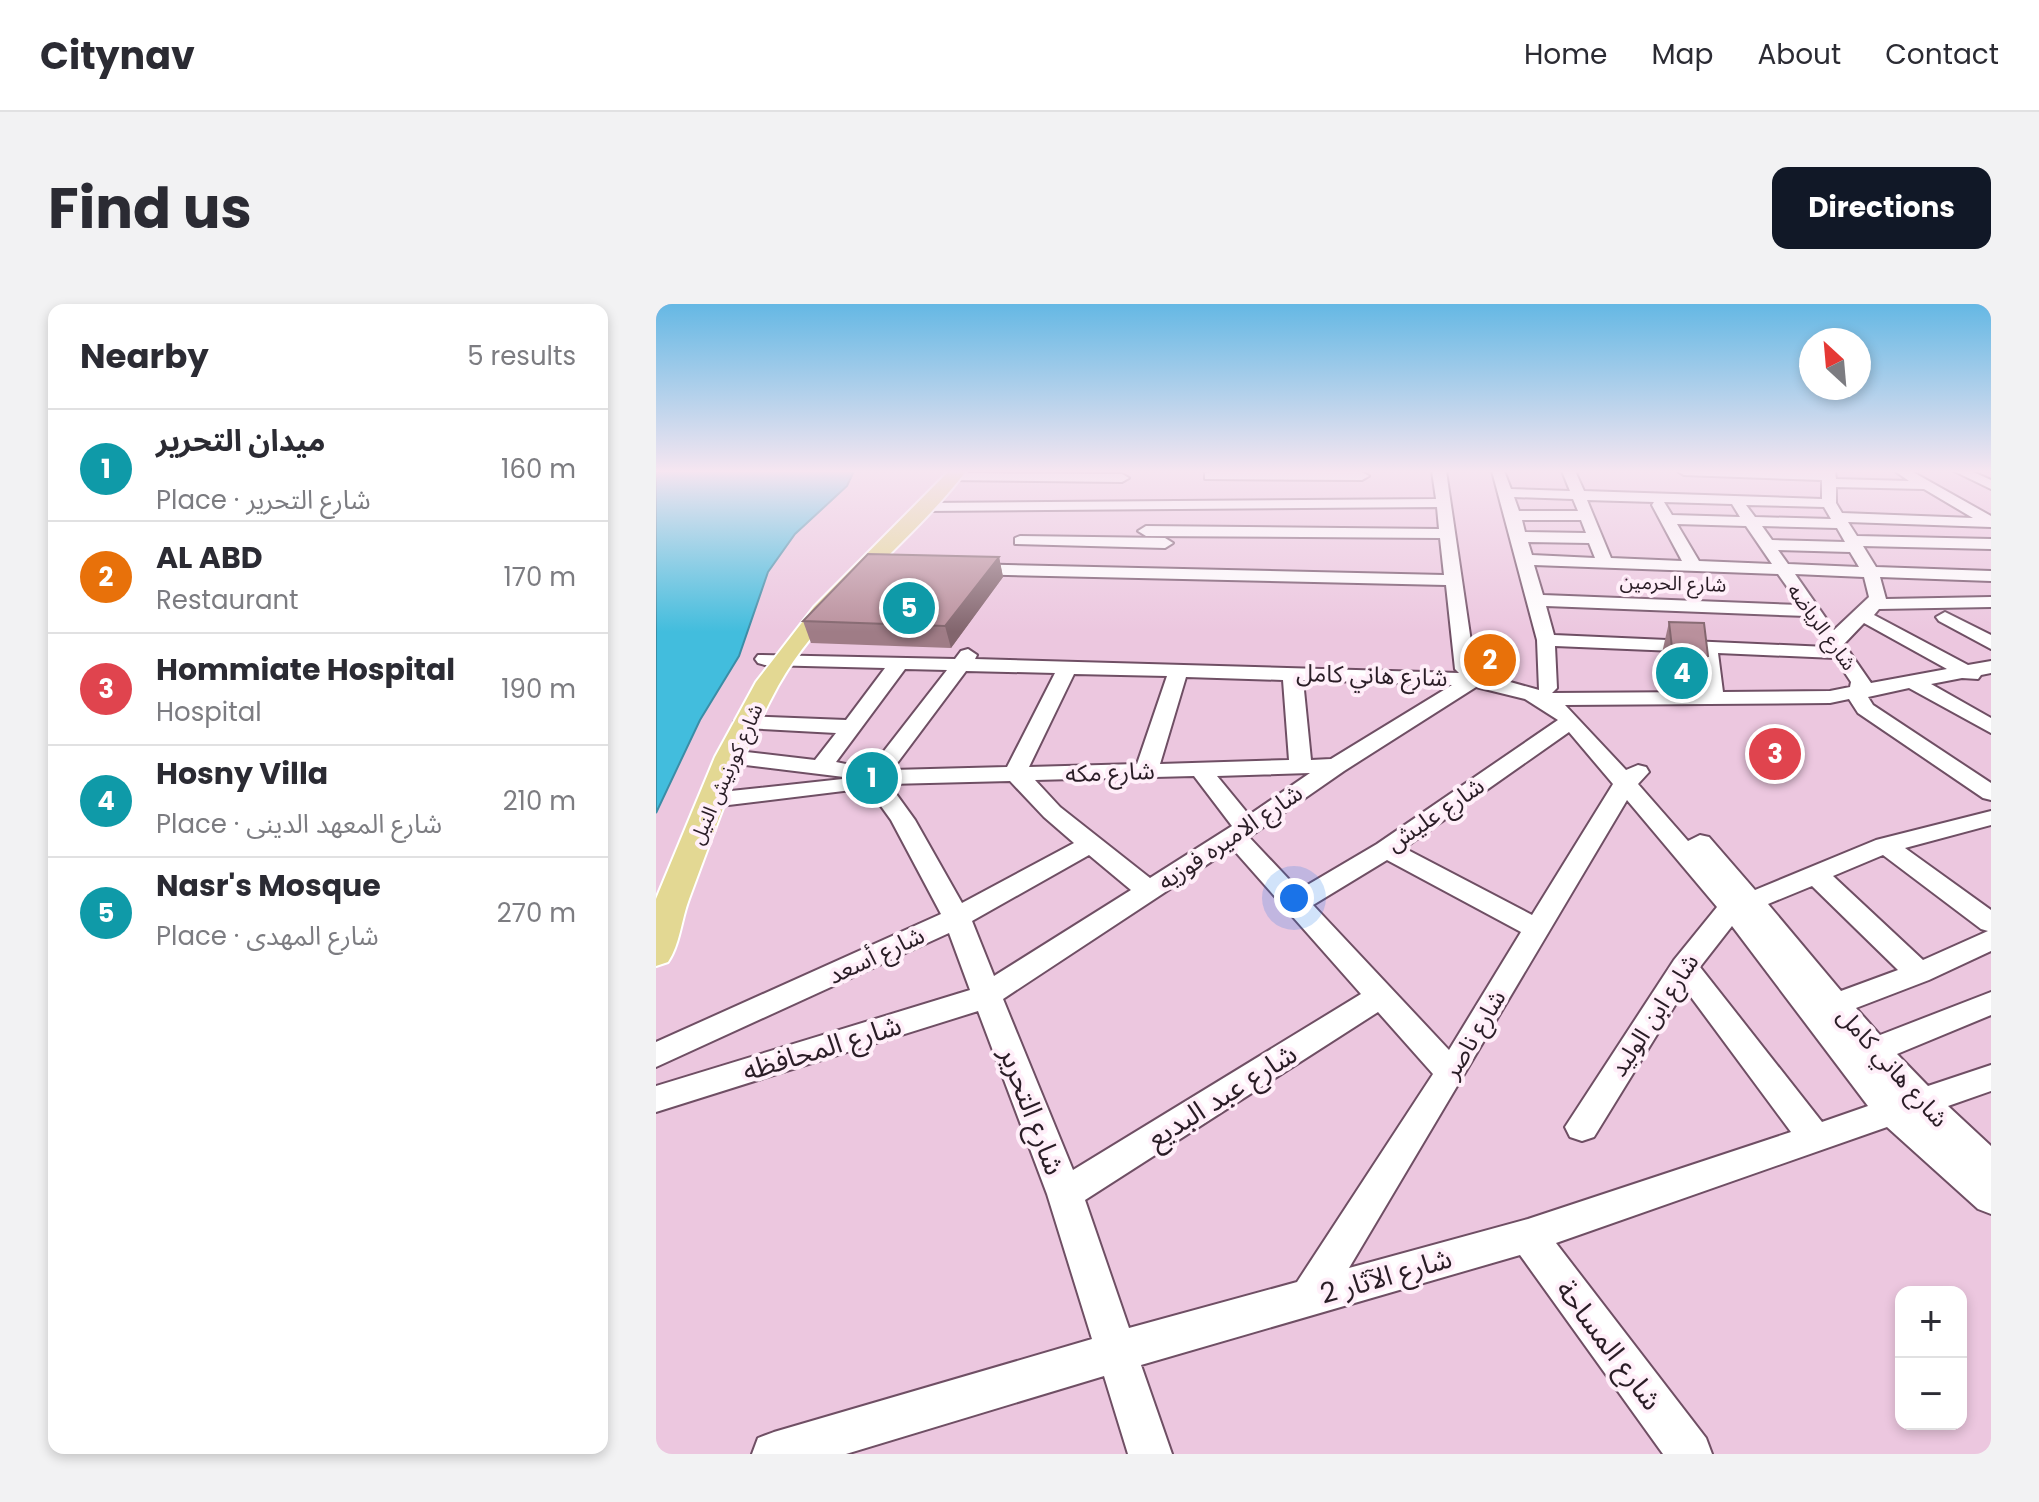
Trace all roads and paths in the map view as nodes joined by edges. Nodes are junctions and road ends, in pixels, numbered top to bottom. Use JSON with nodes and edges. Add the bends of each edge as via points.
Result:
{"nodes":[{"id":1,"x":902,"y":525,"type":"edge"},
{"id":2,"x":909,"y":525,"type":"edge"},
{"id":3,"x":1032,"y":525,"type":"edge"},
{"id":4,"x":1089,"y":525,"type":"edge"},
{"id":5,"x":1123,"y":525,"type":"edge"},
{"id":6,"x":1129,"y":525,"type":"edge"},
{"id":7,"x":1203,"y":525,"type":"edge"},
{"id":8,"x":1447,"y":525,"type":"edge"},
{"id":9,"x":1515,"y":525,"type":"edge"},
{"id":10,"x":1591,"y":525,"type":"edge"},
{"id":11,"x":1669,"y":525,"type":"edge"},
{"id":12,"x":1752,"y":525,"type":"edge"},
{"id":13,"x":1845,"y":525,"type":"edge"},
{"id":14,"x":1956,"y":525,"type":"edge"},
{"id":15,"x":1448,"y":534,"type":"junction"},
{"id":16,"x":1143,"y":537,"type":"junction"},
{"id":17,"x":1518,"y":537,"type":"junction"},
{"id":18,"x":1596,"y":538,"type":"junction"},
{"id":19,"x":1020,"y":541,"type":"junction"},
{"id":20,"x":1076,"y":542,"type":"junction"},
{"id":21,"x":1111,"y":542,"type":"junction"},
{"id":22,"x":1198,"y":542,"type":"junction"},
{"id":23,"x":1854,"y":544,"type":"junction"},
{"id":24,"x":1986,"y":544,"type":"edge"},
{"id":25,"x":1766,"y":545,"type":"junction"},
{"id":26,"x":1524,"y":560,"type":"junction"},
{"id":27,"x":1002,"y":564,"type":"dead end"},
{"id":28,"x":1693,"y":565,"type":"junction"},
{"id":29,"x":945,"y":568,"type":"edge"},
{"id":30,"x":1780,"y":569,"type":"junction"},
{"id":31,"x":1055,"y":571,"type":"junction"},
{"id":32,"x":1092,"y":572,"type":"junction"},
{"id":33,"x":1125,"y":573,"type":"junction"},
{"id":34,"x":1191,"y":573,"type":"junction"},
{"id":35,"x":1871,"y":573,"type":"junction"},
{"id":36,"x":1991,"y":576,"type":"edge"},
{"id":37,"x":1600,"y":578,"type":"junction"},
{"id":38,"x":1454,"y":580,"type":"junction"},
{"id":39,"x":1660,"y":585,"type":"junction"},
{"id":40,"x":1735,"y":587,"type":"junction"},
{"id":41,"x":1535,"y":600,"type":"junction"},
{"id":42,"x":1991,"y":602,"type":"edge"},
{"id":43,"x":1869,"y":609,"type":"junction"},
{"id":44,"x":1811,"y":611,"type":"junction"},
{"id":45,"x":1945,"y":617,"type":"dead end"},
{"id":46,"x":1546,"y":640,"type":"junction"},
{"id":47,"x":1991,"y":643,"type":"edge"},
{"id":48,"x":1708,"y":647,"type":"junction"},
{"id":49,"x":1839,"y":648,"type":"junction"},
{"id":50,"x":778,"y":654,"type":"junction"},
{"id":51,"x":964,"y":659,"type":"junction"},
{"id":52,"x":900,"y":662,"type":"junction"},
{"id":53,"x":1068,"y":666,"type":"junction"},
{"id":54,"x":1991,"y":667,"type":"edge"},
{"id":55,"x":1179,"y":669,"type":"junction"},
{"id":56,"x":1283,"y":669,"type":"junction"},
{"id":57,"x":1966,"y":672,"type":"junction"},
{"id":58,"x":1469,"y":675,"type":"junction"},
{"id":59,"x":1914,"y":683,"type":"junction"},
{"id":60,"x":1991,"y":686,"type":"edge"},
{"id":61,"x":1859,"y":693,"type":"junction"},
{"id":62,"x":1714,"y":698,"type":"junction"},
{"id":63,"x":1557,"y":702,"type":"junction"},
{"id":64,"x":745,"y":722,"type":"junction"},
{"id":65,"x":853,"y":727,"type":"junction"},
{"id":66,"x":1991,"y":727,"type":"edge"},
{"id":67,"x":729,"y":757,"type":"junction"},
{"id":68,"x":1300,"y":764,"type":"junction"},
{"id":69,"x":1336,"y":766,"type":"junction"},
{"id":70,"x":820,"y":769,"type":"junction"},
{"id":71,"x":1200,"y":769,"type":"junction"},
{"id":72,"x":1146,"y":771,"type":"junction"},
{"id":73,"x":1016,"y":775,"type":"junction"},
{"id":74,"x":1632,"y":777,"type":"junction"},
{"id":75,"x":873,"y":778,"type":"junction"},
{"id":76,"x":1991,"y":793,"type":"edge"},
{"id":77,"x":712,"y":800,"type":"junction"},
{"id":78,"x":1991,"y":818,"type":"edge"},
{"id":79,"x":1240,"y":832,"type":"junction"},
{"id":80,"x":1090,"y":844,"type":"junction"},
{"id":81,"x":1885,"y":845,"type":"junction"},
{"id":82,"x":1386,"y":849,"type":"junction"},
{"id":83,"x":1815,"y":874,"type":"junction"},
{"id":84,"x":656,"y":888,"type":"edge"},
{"id":85,"x":1149,"y":891,"type":"junction"},
{"id":86,"x":1296,"y":904,"type":"junction"},
{"id":87,"x":1742,"y":904,"type":"junction"},
{"id":88,"x":957,"y":918,"type":"junction"},
{"id":89,"x":1991,"y":923,"type":"edge"},
{"id":90,"x":1537,"y":929,"type":"junction"},
{"id":91,"x":1991,"y":940,"type":"edge"},
{"id":92,"x":656,"y":954,"type":"edge"},
{"id":93,"x":1684,"y":967,"type":"junction"},
{"id":94,"x":1919,"y":973,"type":"junction"},
{"id":95,"x":987,"y":995,"type":"junction"},
{"id":96,"x":1379,"y":997,"type":"junction"},
{"id":97,"x":1991,"y":1003,"type":"edge"},
{"id":98,"x":1836,"y":1004,"type":"junction"},
{"id":99,"x":1873,"y":1051,"type":"junction"},
{"id":100,"x":656,"y":1055,"type":"edge"},
{"id":101,"x":1451,"y":1073,"type":"junction"},
{"id":102,"x":1991,"y":1078,"type":"edge"},
{"id":103,"x":656,"y":1099,"type":"edge"},
{"id":104,"x":1908,"y":1109,"type":"junction"},
{"id":105,"x":1582,"y":1127,"type":"dead end"},
{"id":106,"x":1816,"y":1140,"type":"junction"},
{"id":107,"x":1991,"y":1167,"type":"edge"},
{"id":108,"x":1065,"y":1194,"type":"junction"},
{"id":109,"x":1991,"y":1198,"type":"edge"},
{"id":110,"x":1528,"y":1236,"type":"junction"},
{"id":111,"x":1310,"y":1297,"type":"junction"},
{"id":112,"x":1116,"y":1352,"type":"junction"},
{"id":113,"x":838,"y":1445,"type":"edge"},
{"id":114,"x":774,"y":1454,"type":"edge"},
{"id":115,"x":1150,"y":1454,"type":"edge"},
{"id":116,"x":1690,"y":1454,"type":"edge"}],
"edges":[{"from":1,"to":50,"type":"main road","name":"شارع كورنيش النيل"},
{"from":2,"to":50,"type":"main road","name":"شارع كورنيش النيل","via":[[875,566]]},
{"from":3,"to":19,"type":"street"},
{"from":4,"to":20,"type":"street"},
{"from":5,"to":21,"type":"street"},
{"from":6,"to":16,"type":"street"},
{"from":7,"to":22,"type":"street"},
{"from":8,"to":15,"type":"street"},
{"from":9,"to":17,"type":"street"},
{"from":10,"to":18,"type":"street"},
{"from":11,"to":28,"type":"street"},
{"from":12,"to":25,"type":"street","name":"شارع الرياضه"},
{"from":13,"to":23,"type":"street"},
{"from":14,"to":24,"type":"street"},
{"from":15,"to":22,"type":"street"},
{"from":15,"to":38,"type":"street"},
{"from":16,"to":21,"type":"street"},
{"from":16,"to":22,"type":"street"},
{"from":16,"to":22,"type":"street"},
{"from":16,"to":33,"type":"street"},
{"from":17,"to":18,"type":"street"},
{"from":17,"to":26,"type":"street"},
{"from":18,"to":37,"type":"street"},
{"from":19,"to":20,"type":"street"},
{"from":19,"to":27,"type":"street"},
{"from":20,"to":21,"type":"street"},
{"from":20,"to":31,"type":"street"},
{"from":21,"to":32,"type":"street"},
{"from":22,"to":34,"type":"street"},
{"from":23,"to":24,"type":"street"},
{"from":23,"to":25,"type":"street"},
{"from":23,"to":35,"type":"street"},
{"from":25,"to":30,"type":"street","name":"شارع الرياضه"},
{"from":26,"to":37,"type":"street"},
{"from":26,"to":41,"type":"street"},
{"from":28,"to":39,"type":"street"},
{"from":28,"to":40,"type":"street"},
{"from":29,"to":31,"type":"street"},
{"from":30,"to":35,"type":"street"},
{"from":30,"to":40,"type":"street"},
{"from":30,"to":44,"type":"street","name":"شارع الرياضه"},
{"from":31,"to":32,"type":"street"},
{"from":32,"to":33,"type":"street"},
{"from":33,"to":34,"type":"street"},
{"from":34,"to":38,"type":"street"},
{"from":35,"to":36,"type":"street"},
{"from":35,"to":43,"type":"street","via":[[1878,597]]},
{"from":37,"to":39,"type":"street","name":"شارع الحرمين"},
{"from":37,"to":39,"type":"street"},
{"from":37,"to":41,"type":"street","name":"شارع الحرمين"},
{"from":38,"to":58,"type":"street"},
{"from":39,"to":40,"type":"street","name":"شارع الحرمين"},
{"from":40,"to":44,"type":"street","name":"شارع الحرمين"},
{"from":41,"to":46,"type":"street"},
{"from":42,"to":43,"type":"street"},
{"from":43,"to":49,"type":"street","via":[[1846,625]]},
{"from":43,"to":57,"type":"street"},
{"from":44,"to":49,"type":"street","name":"شارع الرياضه"},
{"from":45,"to":47,"type":"street"},
{"from":46,"to":48,"type":"street"},
{"from":46,"to":63,"type":"street"},
{"from":48,"to":49,"type":"street"},
{"from":48,"to":62,"type":"street"},
{"from":49,"to":61,"type":"street","name":"شارع الرياضه","via":[[1861,682]]},
{"from":50,"to":51,"type":"street","name":"شارع هاني كامل"},
{"from":50,"to":52,"type":"street","name":"شارع هاني كامل"},
{"from":50,"to":64,"type":"main road","name":"شارع كورنيش النيل"},
{"from":50,"to":84,"type":"main road","name":"شارع كورنيش النيل","via":[[739,698]]},
{"from":51,"to":52,"type":"street","name":"شارع هاني كامل"},
{"from":51,"to":53,"type":"street","name":"شارع هاني كامل"},
{"from":51,"to":56,"type":"street","name":"شارع هاني كامل"},
{"from":51,"to":75,"type":"street"},
{"from":52,"to":65,"type":"street"},
{"from":53,"to":55,"type":"street","name":"شارع هاني كامل"},
{"from":53,"to":73,"type":"street"},
{"from":54,"to":57,"type":"street"},
{"from":55,"to":56,"type":"street","name":"شارع هاني كامل"},
{"from":55,"to":72,"type":"street"},
{"from":56,"to":58,"type":"street","name":"شارع هاني كامل"},
{"from":56,"to":68,"type":"street"},
{"from":57,"to":59,"type":"street"},
{"from":57,"to":60,"type":"street"},
{"from":58,"to":63,"type":"street","name":"شارع هاني كامل"},
{"from":58,"to":69,"type":"street","name":"شارع الاميره فوزيه"},
{"from":59,"to":61,"type":"street"},
{"from":59,"to":66,"type":"street"},
{"from":61,"to":62,"type":"street"},
{"from":61,"to":76,"type":"street","name":"شارع الرياضه","via":[[1865,709]]},
{"from":62,"to":63,"type":"street"},
{"from":63,"to":74,"type":"street","name":"شارع هاني كامل"},
{"from":63,"to":82,"type":"street","name":"شارع عليش"},
{"from":64,"to":65,"type":"street"},
{"from":64,"to":67,"type":"main road","name":"شارع كورنيش النيل"},
{"from":65,"to":70,"type":"street"},
{"from":67,"to":70,"type":"street"},
{"from":67,"to":77,"type":"main road","name":"شارع كورنيش النيل"},
{"from":68,"to":69,"type":"street","name":"شارع مكه"},
{"from":68,"to":71,"type":"street","name":"شارع مكه"},
{"from":69,"to":79,"type":"street","name":"شارع الاميره فوزيه"},
{"from":70,"to":75,"type":"street"},
{"from":71,"to":72,"type":"street","name":"شارع مكه"},
{"from":71,"to":79,"type":"street"},
{"from":72,"to":73,"type":"street","name":"شارع مكه"},
{"from":73,"to":75,"type":"street","name":"شارع مكه"},
{"from":73,"to":80,"type":"street"},
{"from":74,"to":87,"type":"street","name":"شارع هاني كامل"},
{"from":74,"to":90,"type":"street","name":"شارع ناصر"},
{"from":75,"to":77,"type":"street","name":"شارع مكه"},
{"from":75,"to":88,"type":"street","name":"شارع التحرير","via":[[903,820]]},
{"from":77,"to":92,"type":"main road","name":"شارع كورنيش النيل","via":[[667,912]]},
{"from":78,"to":81,"type":"street"},
{"from":79,"to":85,"type":"street","name":"شارع الاميره فوزيه"},
{"from":79,"to":86,"type":"street"},
{"from":80,"to":85,"type":"street"},
{"from":80,"to":88,"type":"street","name":"شارع أسعد"},
{"from":81,"to":83,"type":"street"},
{"from":81,"to":89,"type":"street"},
{"from":82,"to":86,"type":"street","name":"شارع عليش"},
{"from":82,"to":90,"type":"street"},
{"from":83,"to":87,"type":"street"},
{"from":83,"to":94,"type":"street"},
{"from":85,"to":95,"type":"street","name":"شارع الاميره فوزيه"},
{"from":86,"to":96,"type":"street"},
{"from":87,"to":93,"type":"street","name":"شارع ابن الوليد"},
{"from":87,"to":98,"type":"street","name":"شارع هاني كامل"},
{"from":87,"to":104,"type":"street","name":"شارع هاني كامل"},
{"from":88,"to":95,"type":"street","name":"شارع التحرير"},
{"from":88,"to":100,"type":"street","name":"شارع أسعد"},
{"from":90,"to":101,"type":"street","name":"شارع ناصر"},
{"from":91,"to":94,"type":"street"},
{"from":93,"to":105,"type":"street","name":"شارع ابن الوليد"},
{"from":93,"to":106,"type":"street"},
{"from":94,"to":98,"type":"street"},
{"from":95,"to":103,"type":"street","name":"شارع المحافظه"},
{"from":95,"to":108,"type":"street","name":"شارع التحرير"},
{"from":96,"to":101,"type":"street"},
{"from":96,"to":108,"type":"street","name":"شارع عبد البديع"},
{"from":97,"to":99,"type":"street"},
{"from":98,"to":99,"type":"street","name":"شارع هاني كامل"},
{"from":99,"to":104,"type":"street","name":"شارع هاني كامل"},
{"from":101,"to":111,"type":"street","name":"شارع ناصر"},
{"from":102,"to":104,"type":"street","name":"شارع الآثار 2"},
{"from":104,"to":106,"type":"street","name":"شارع الآثار 2"},
{"from":104,"to":107,"type":"street","name":"شارع هاني كامل"},
{"from":104,"to":109,"type":"street","name":"شارع هاني كامل"},
{"from":106,"to":110,"type":"street","name":"شارع الآثار 2"},
{"from":108,"to":112,"type":"street","name":"شارع التحرير"},
{"from":110,"to":111,"type":"street","name":"شارع الآثار 2"},
{"from":110,"to":116,"type":"street","name":"شارع المساحة"},
{"from":111,"to":112,"type":"street","name":"شارع الآثار 2"},
{"from":112,"to":113,"type":"street","name":"شارع الآثار 2"},
{"from":112,"to":115,"type":"street","name":"شارع التحرير"},
{"from":113,"to":114,"type":"street","name":"شارع الآثار 2"}]}
